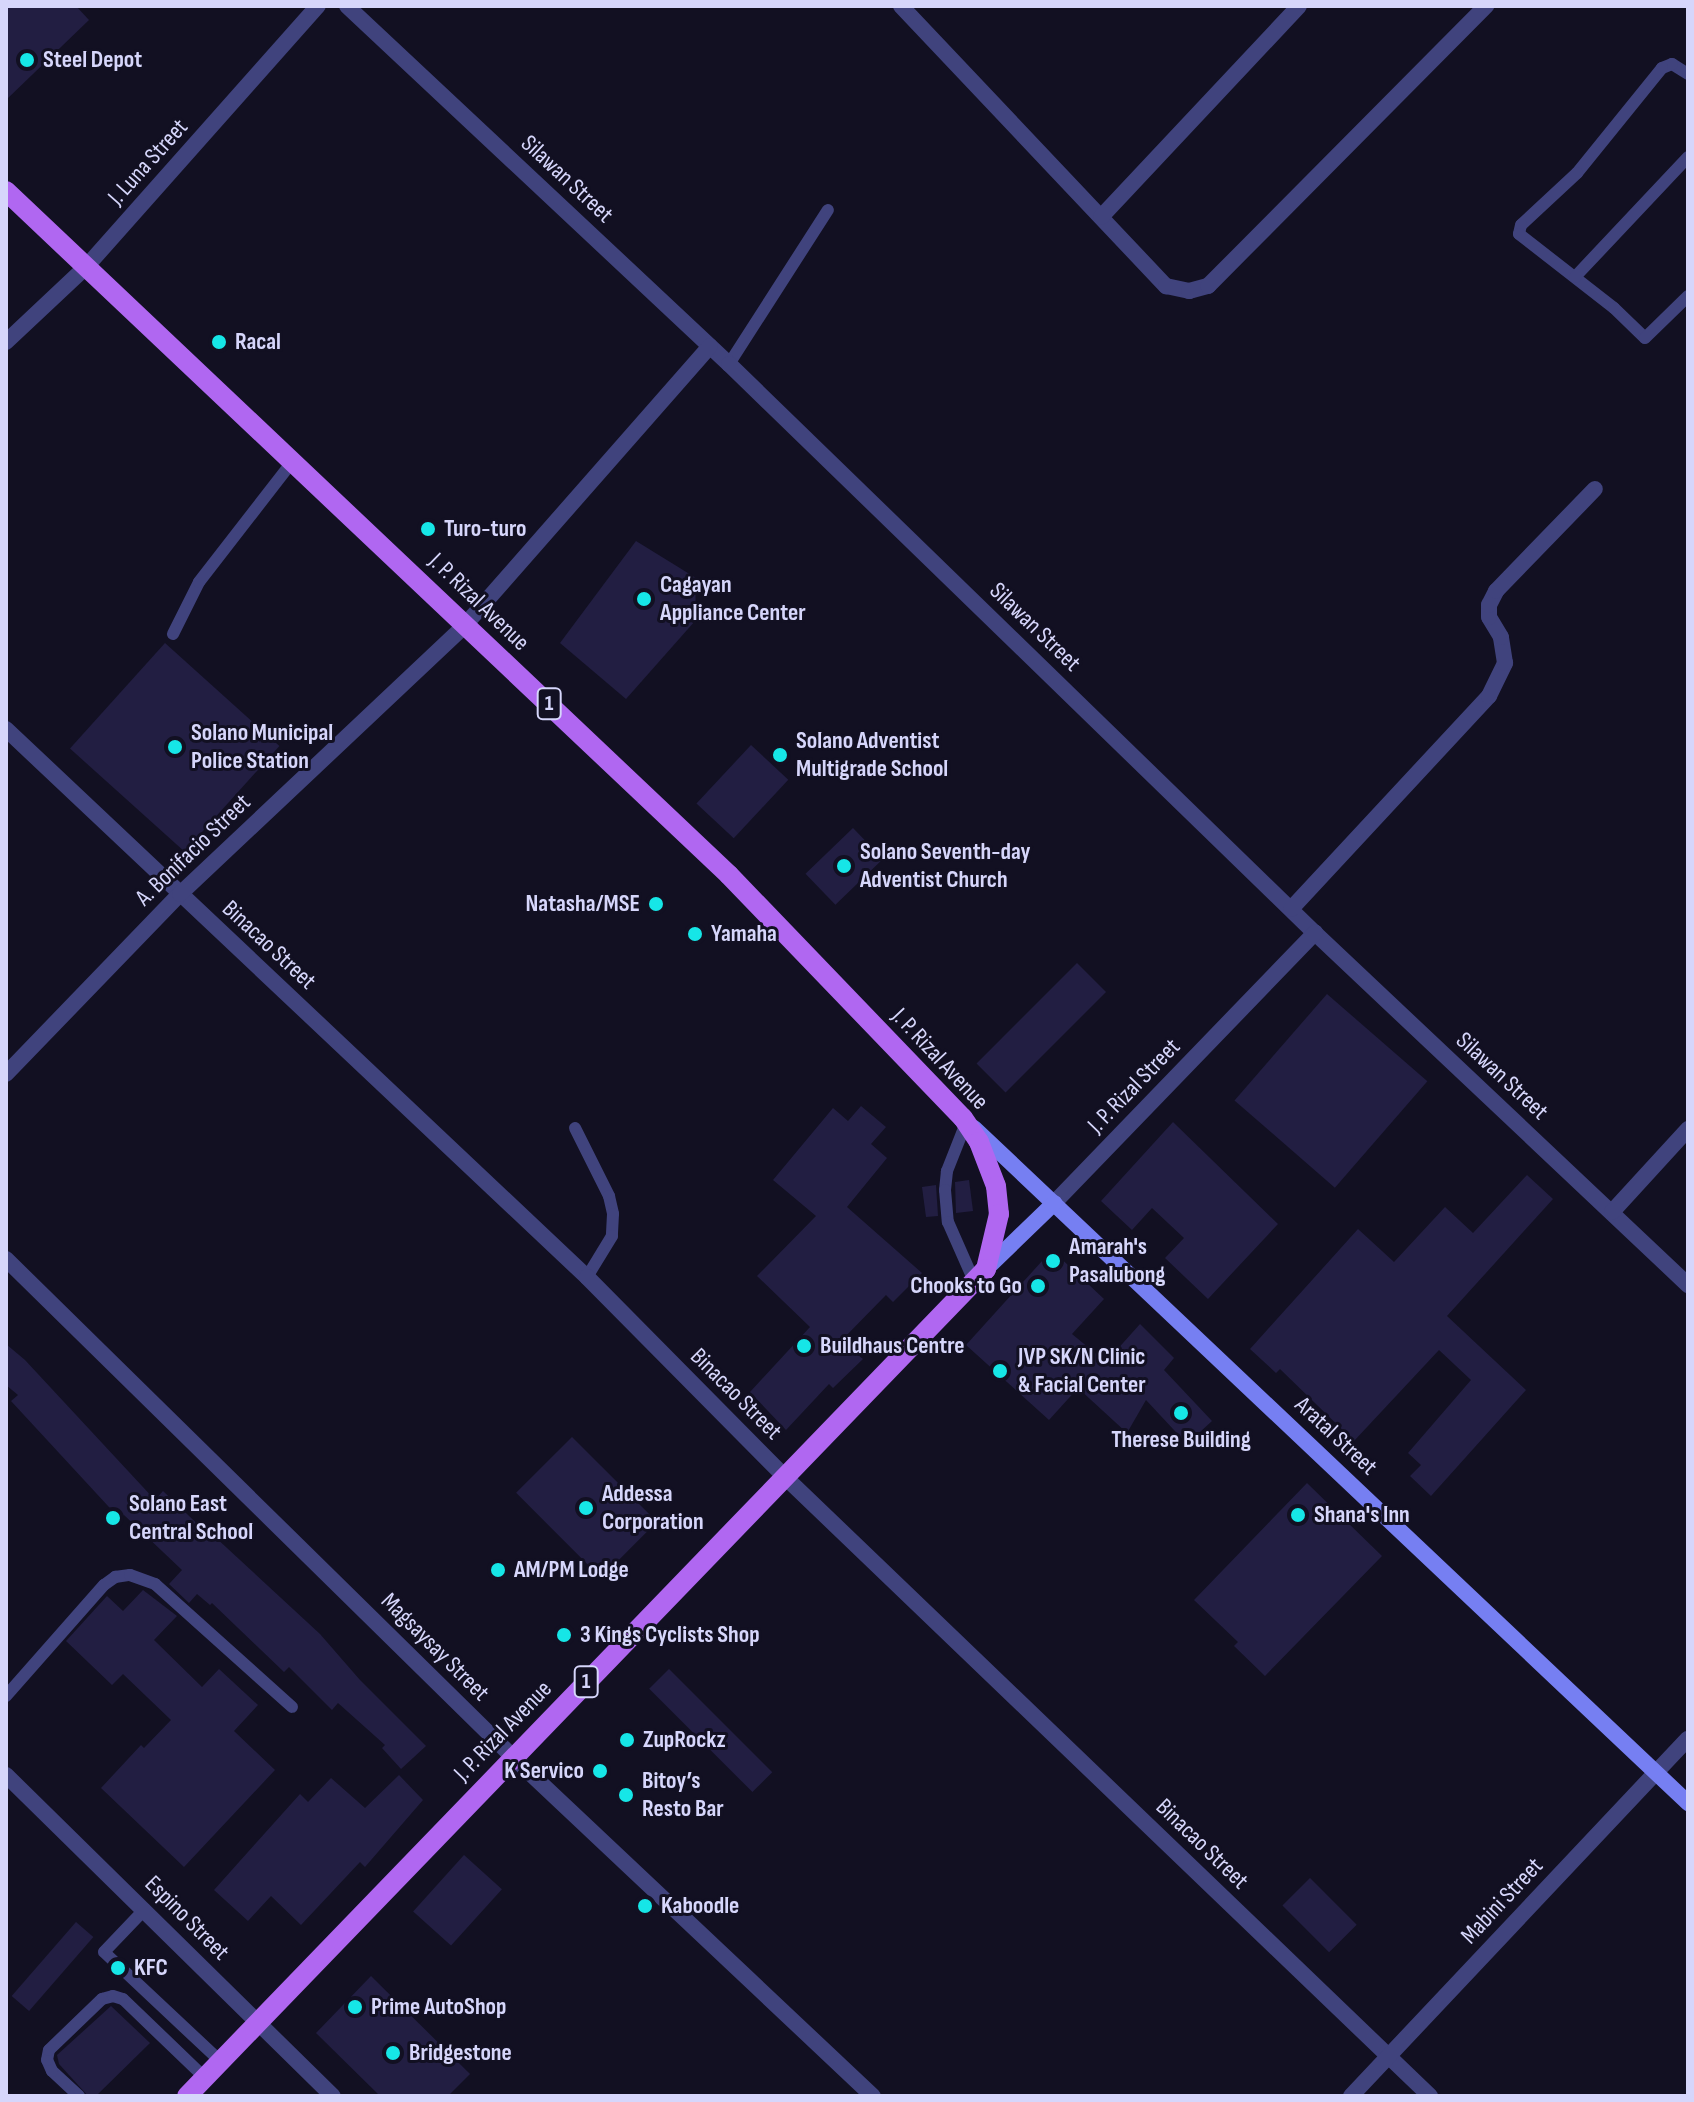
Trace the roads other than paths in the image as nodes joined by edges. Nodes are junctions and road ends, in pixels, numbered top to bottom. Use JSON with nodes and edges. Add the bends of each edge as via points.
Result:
{"nodes":[{"id":1,"x":318,"y":6,"type":"edge"},
{"id":2,"x":347,"y":6,"type":"edge"},
{"id":3,"x":901,"y":6,"type":"edge"},
{"id":4,"x":1299,"y":6,"type":"edge"},
{"id":5,"x":1486,"y":6,"type":"edge"},
{"id":6,"x":1688,"y":74,"type":"edge"},
{"id":7,"x":1688,"y":157,"type":"edge"},
{"id":8,"x":6,"y":191,"type":"edge"},
{"id":9,"x":828,"y":210,"type":"dead end"},
{"id":10,"x":1101,"y":217,"type":"junction"},
{"id":11,"x":86,"y":267,"type":"junction"},
{"id":12,"x":1575,"y":277,"type":"junction"},
{"id":13,"x":1688,"y":296,"type":"edge"},
{"id":14,"x":6,"y":342,"type":"edge"},
{"id":15,"x":710,"y":346,"type":"junction"},
{"id":16,"x":729,"y":364,"type":"junction"},
{"id":17,"x":293,"y":461,"type":"junction"},
{"id":18,"x":1595,"y":489,"type":"dead end"},
{"id":19,"x":465,"y":625,"type":"junction"},
{"id":20,"x":173,"y":634,"type":"dead end"},
{"id":21,"x":6,"y":729,"type":"edge"},
{"id":22,"x":180,"y":894,"type":"junction"},
{"id":23,"x":1291,"y":909,"type":"junction"},
{"id":24,"x":1315,"y":933,"type":"junction"},
{"id":25,"x":6,"y":1074,"type":"edge"},
{"id":26,"x":965,"y":1120,"type":"junction"},
{"id":27,"x":575,"y":1128,"type":"dead end"},
{"id":28,"x":1688,"y":1129,"type":"edge"},
{"id":29,"x":1054,"y":1203,"type":"junction"},
{"id":30,"x":1612,"y":1212,"type":"junction"},
{"id":31,"x":6,"y":1259,"type":"edge"},
{"id":32,"x":980,"y":1275,"type":"junction"},
{"id":33,"x":587,"y":1277,"type":"junction"},
{"id":34,"x":1688,"y":1285,"type":"edge"},
{"id":35,"x":785,"y":1477,"type":"junction"},
{"id":36,"x":6,"y":1696,"type":"edge"},
{"id":37,"x":292,"y":1707,"type":"dead end"},
{"id":38,"x":1688,"y":1739,"type":"edge"},
{"id":39,"x":514,"y":1758,"type":"junction"},
{"id":40,"x":1657,"y":1772,"type":"junction"},
{"id":41,"x":6,"y":1775,"type":"edge"},
{"id":42,"x":1688,"y":1803,"type":"edge"},
{"id":43,"x":145,"y":1909,"type":"junction"},
{"id":44,"x":257,"y":2024,"type":"junction"},
{"id":45,"x":1389,"y":2056,"type":"junction"},
{"id":46,"x":221,"y":2062,"type":"junction"},
{"id":47,"x":205,"y":2078,"type":"junction"},
{"id":48,"x":79,"y":2096,"type":"edge"},
{"id":49,"x":187,"y":2096,"type":"edge"},
{"id":50,"x":333,"y":2096,"type":"edge"},
{"id":51,"x":873,"y":2096,"type":"edge"},
{"id":52,"x":1351,"y":2096,"type":"edge"},
{"id":53,"x":1430,"y":2096,"type":"edge"}],
"edges":[{"from":1,"to":11,"type":"street","name":"J. Luna Street"},
{"from":2,"to":15,"type":"street","name":"Silawan Street"},
{"from":3,"to":10,"type":"street"},
{"from":4,"to":10,"type":"street"},
{"from":5,"to":10,"type":"street","via":[[1208,286],[1189,291],[1166,286]]},
{"from":6,"to":12,"type":"lane","via":[[1672,64],[1662,68],[1577,173],[1521,225],[1519,234]]},
{"from":7,"to":12,"type":"lane"},
{"from":8,"to":11,"type":"main road","name":"J. P. Rizal Avenue","number":"1"},
{"from":9,"to":16,"type":"lane"},
{"from":11,"to":14,"type":"street","name":"J. Luna Street"},
{"from":11,"to":17,"type":"main road","name":"J. P. Rizal Avenue","number":"1"},
{"from":12,"to":13,"type":"lane","via":[[1645,338]]},
{"from":15,"to":16,"type":"street","name":"Silawan Street"},
{"from":15,"to":19,"type":"street","name":"A. Bonifacio Street"},
{"from":16,"to":23,"type":"street","name":"Silawan Street"},
{"from":17,"to":19,"type":"main road","name":"J. P. Rizal Avenue","number":"1"},
{"from":17,"to":20,"type":"lane","via":[[199,582]]},
{"from":18,"to":23,"type":"street","via":[[1496,591],[1489,617],[1506,650],[1489,696]]},
{"from":19,"to":22,"type":"street","name":"A. Bonifacio Street"},
{"from":19,"to":26,"type":"main road","name":"J. P. Rizal Avenue","number":"1","via":[[729,875]]},
{"from":21,"to":22,"type":"street","name":"Binacao Street"},
{"from":22,"to":25,"type":"street","name":"A. Bonifacio Street"},
{"from":22,"to":33,"type":"street","name":"Binacao Street"},
{"from":23,"to":24,"type":"street","name":"Silawan Street"},
{"from":24,"to":29,"type":"street","name":"J. P. Rizal Street"},
{"from":24,"to":30,"type":"street","name":"Silawan Street"},
{"from":26,"to":29,"type":"street","name":"Aratal Street"},
{"from":26,"to":32,"type":"main road","name":"J. P. Rizal Avenue","number":"1","via":[[996,1186],[999,1214]]},
{"from":26,"to":32,"type":"lane","via":[[947,1171],[948,1222]]},
{"from":27,"to":33,"type":"lane","via":[[613,1214],[612,1236]]},
{"from":28,"to":30,"type":"street"},
{"from":29,"to":32,"type":"street","name":"J. P. Rizal Street"},
{"from":29,"to":40,"type":"street","name":"Aratal Street"},
{"from":30,"to":34,"type":"street","name":"Silawan Street"},
{"from":31,"to":39,"type":"street","name":"Magsaysay Street"},
{"from":32,"to":35,"type":"main road","name":"J. P. Rizal Avenue","number":"1"},
{"from":33,"to":35,"type":"street","name":"Binacao Street"},
{"from":35,"to":39,"type":"main road","name":"J. P. Rizal Avenue","number":"1"},
{"from":35,"to":45,"type":"street","name":"Binacao Street"},
{"from":36,"to":37,"type":"lane","via":[[104,1585],[130,1575],[155,1584]]},
{"from":38,"to":40,"type":"street","name":"Mabini Street"},
{"from":39,"to":44,"type":"main road","name":"J. P. Rizal Avenue","number":"1"},
{"from":39,"to":51,"type":"street","name":"Magsaysay Street"},
{"from":40,"to":42,"type":"street","name":"Aratal Street"},
{"from":40,"to":45,"type":"street","name":"Mabini Street"},
{"from":41,"to":43,"type":"street","name":"Espino Street"},
{"from":43,"to":44,"type":"street","name":"Espino Street"},
{"from":43,"to":46,"type":"lane","via":[[104,1952]]},
{"from":44,"to":46,"type":"main road","name":"J. P. Rizal Avenue","number":"1"},
{"from":44,"to":50,"type":"street","name":"Espino Street"},
{"from":45,"to":52,"type":"street","name":"Mabini Street"},
{"from":45,"to":53,"type":"street","name":"Binacao Street"},
{"from":46,"to":47,"type":"main road","name":"J. P. Rizal Avenue","number":"1"},
{"from":47,"to":48,"type":"lane","via":[[123,1999],[113,1996],[102,1999],[49,2050],[52,2071]]},
{"from":47,"to":49,"type":"main road","name":"J. P. Rizal Avenue","number":"1"}]}
